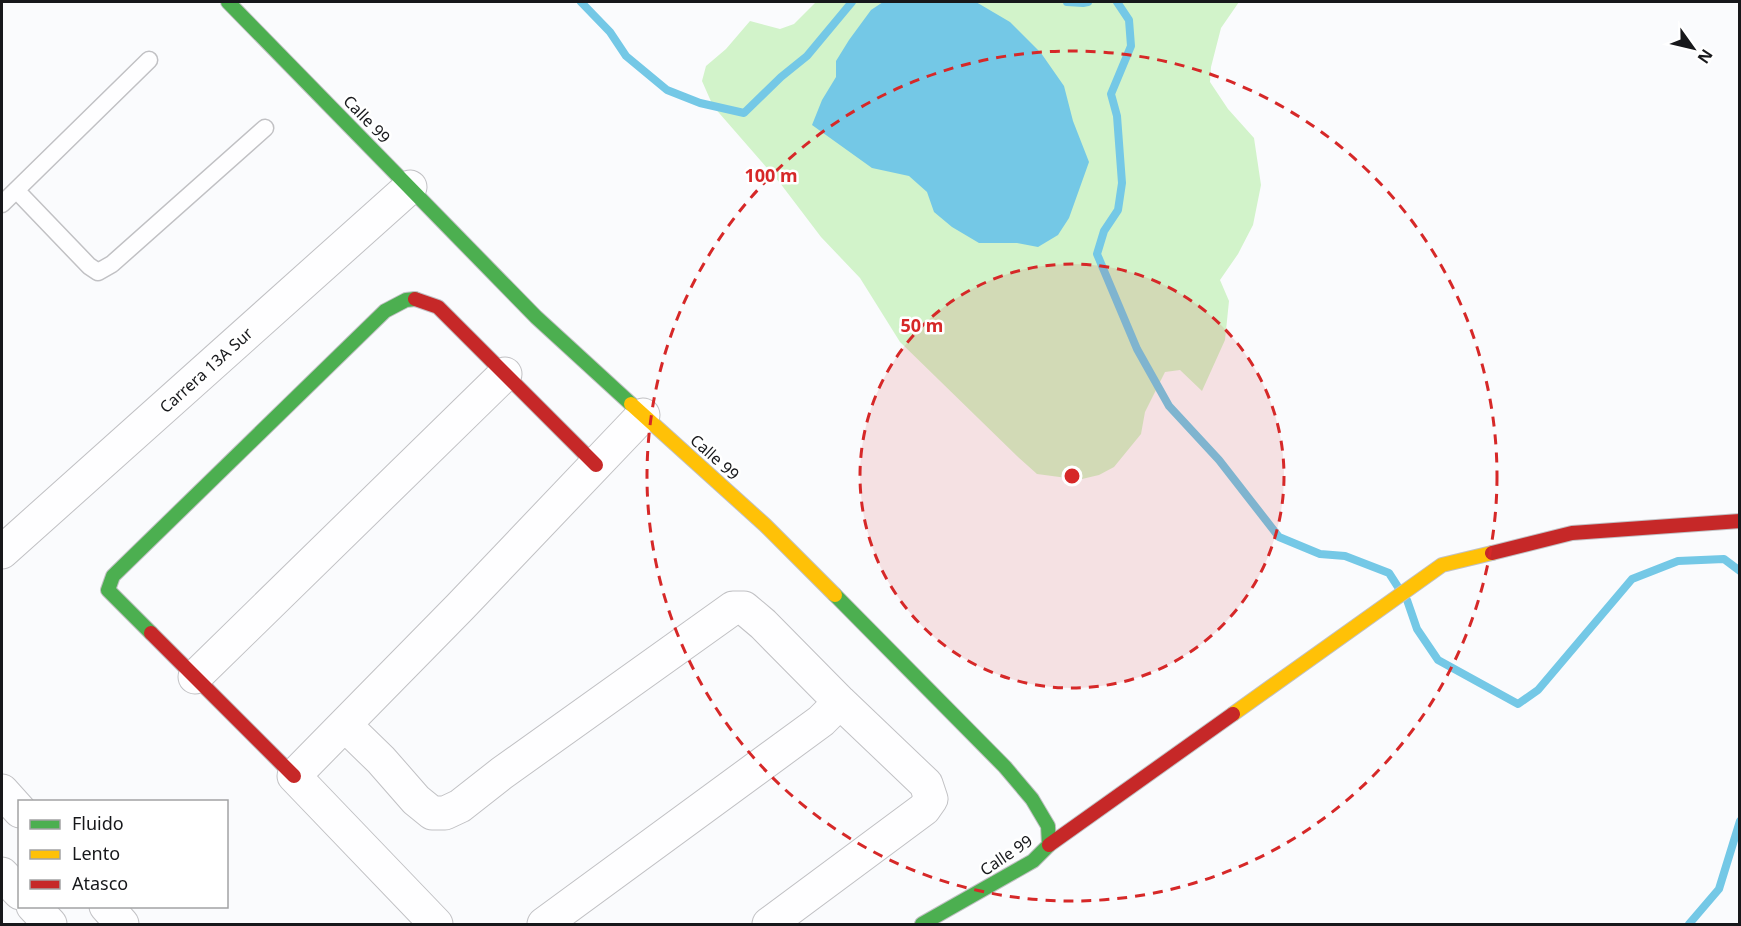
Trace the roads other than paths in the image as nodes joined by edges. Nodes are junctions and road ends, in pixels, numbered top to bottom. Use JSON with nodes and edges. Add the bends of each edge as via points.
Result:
{"nodes":[{"id":1,"x":228,"y":2,"type":"edge"},
{"id":2,"x":149,"y":60,"type":"dead end"},
{"id":3,"x":266,"y":128,"type":"dead end"},
{"id":4,"x":410,"y":187,"type":"junction"},
{"id":5,"x":17,"y":191,"type":"junction"},
{"id":6,"x":2,"y":204,"type":"edge"},
{"id":7,"x":505,"y":374,"type":"junction"},
{"id":8,"x":644,"y":415,"type":"junction"},
{"id":9,"x":596,"y":465,"type":"junction"},
{"id":10,"x":1740,"y":521,"type":"edge"},
{"id":11,"x":2,"y":552,"type":"edge"},
{"id":12,"x":195,"y":677,"type":"junction"},
{"id":13,"x":840,"y":702,"type":"junction"},
{"id":14,"x":345,"y":725,"type":"junction"},
{"id":15,"x":294,"y":776,"type":"junction"},
{"id":16,"x":2,"y":790,"type":"edge"},
{"id":17,"x":18,"y":808,"type":"edge"},
{"id":18,"x":1049,"y":845,"type":"junction"},
{"id":19,"x":2,"y":874,"type":"edge"},
{"id":20,"x":18,"y":891,"type":"edge"},
{"id":21,"x":35,"y":908,"type":"edge"},
{"id":22,"x":108,"y":908,"type":"edge"},
{"id":23,"x":50,"y":924,"type":"edge"},
{"id":24,"x":122,"y":924,"type":"edge"},
{"id":25,"x":436,"y":924,"type":"edge"},
{"id":26,"x":544,"y":924,"type":"edge"},
{"id":27,"x":770,"y":924,"type":"edge"},
{"id":28,"x":922,"y":924,"type":"edge"}],
"edges":[{"from":1,"to":4,"type":"street","name":"Calle 99"},
{"from":2,"to":5,"type":"lane"},
{"from":3,"to":5,"type":"lane","via":[[112,264],[98,272]]},
{"from":4,"to":8,"type":"street","name":"Calle 99","via":[[536,317]]},
{"from":4,"to":11,"type":"street","name":"Carrera 13A Sur"},
{"from":5,"to":6,"type":"lane"},
{"from":7,"to":9,"type":"street"},
{"from":7,"to":12,"type":"street"},
{"from":7,"to":12,"type":"street","via":[[438,307],[415,297],[400,301],[385,311],[150,538],[113,576],[108,590]]},
{"from":8,"to":9,"type":"street"},
{"from":8,"to":18,"type":"street","name":"Calle 99","via":[[773,532],[1005,767],[1048,826]]},
{"from":9,"to":14,"type":"street"},
{"from":10,"to":18,"type":"street","via":[[1572,533],[1442,565]]},
{"from":12,"to":15,"type":"street"},
{"from":13,"to":14,"type":"street","via":[[763,624],[744,608],[733,608],[445,813],[432,813],[416,800]]},
{"from":13,"to":26,"type":"street","via":[[821,721]]},
{"from":13,"to":27,"type":"street","via":[[926,784],[931,799],[924,809]]},
{"from":14,"to":15,"type":"street"},
{"from":15,"to":25,"type":"street"},
{"from":16,"to":17,"type":"street"},
{"from":18,"to":28,"type":"street","name":"Calle 99","via":[[1033,861]]},
{"from":19,"to":20,"type":"street"},
{"from":21,"to":23,"type":"street"},
{"from":22,"to":24,"type":"street"}]}
